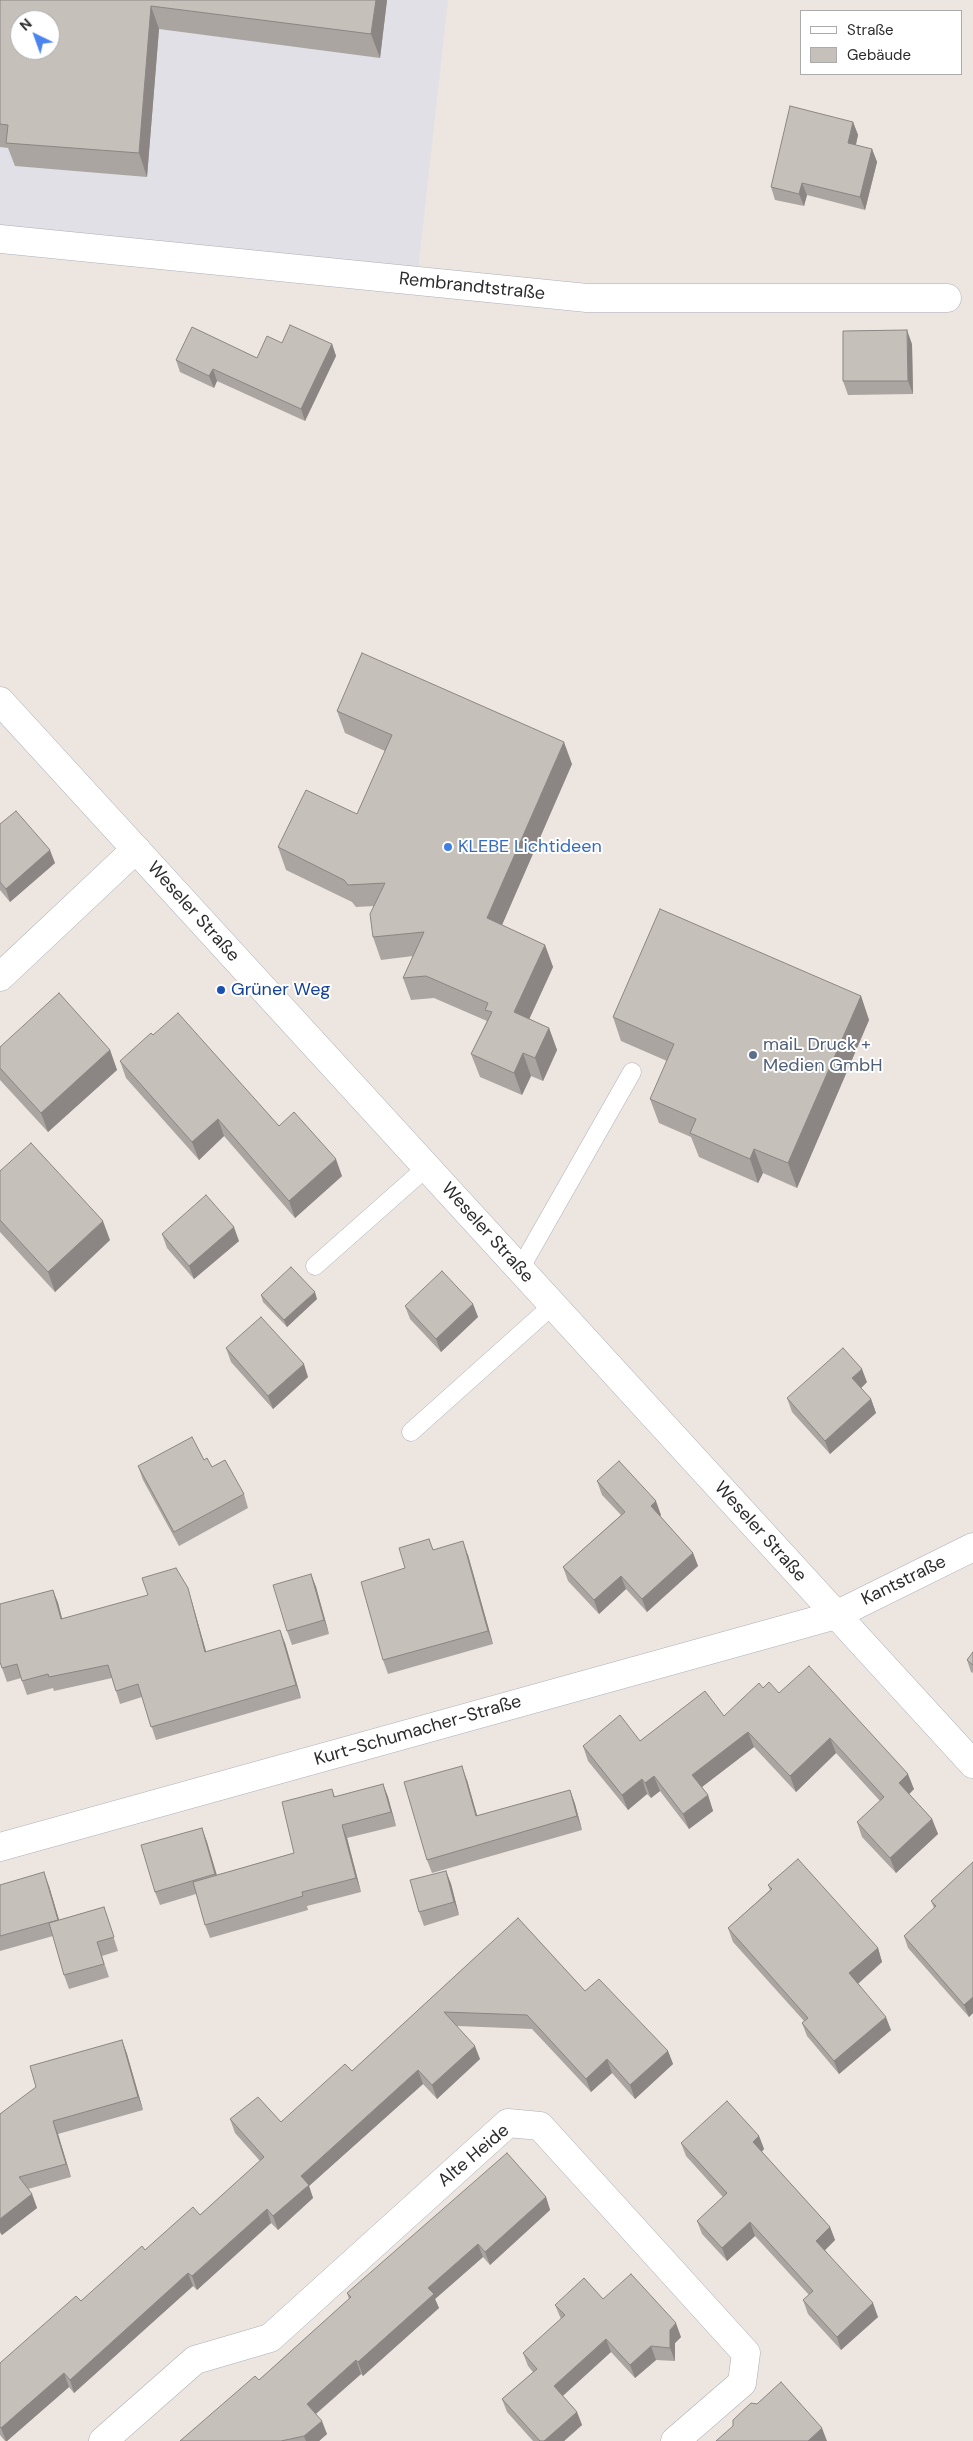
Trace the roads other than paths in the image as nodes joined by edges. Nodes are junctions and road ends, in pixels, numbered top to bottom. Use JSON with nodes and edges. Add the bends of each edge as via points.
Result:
{"nodes":[{"id":1,"x":0,"y":239,"type":"edge"},
{"id":2,"x":947,"y":298,"type":"dead end"},
{"id":3,"x":0,"y":701,"type":"edge"},
{"id":4,"x":136,"y":849,"type":"junction"},
{"id":5,"x":0,"y":977,"type":"edge"},
{"id":6,"x":632,"y":1072,"type":"dead end"},
{"id":7,"x":427,"y":1167,"type":"junction"},
{"id":8,"x":314,"y":1266,"type":"dead end"},
{"id":9,"x":520,"y":1269,"type":"junction"},
{"id":10,"x":553,"y":1305,"type":"junction"},
{"id":11,"x":411,"y":1432,"type":"dead end"},
{"id":12,"x":973,"y":1547,"type":"edge"},
{"id":13,"x":836,"y":1615,"type":"junction"},
{"id":14,"x":973,"y":1764,"type":"edge"},
{"id":15,"x":0,"y":1847,"type":"edge"},
{"id":16,"x":103,"y":2441,"type":"edge"},
{"id":17,"x":675,"y":2441,"type":"edge"}],
"edges":[{"from":1,"to":2,"type":"street","name":"Rembrandtstraße","via":[[587,298]]},
{"from":3,"to":4,"type":"street","name":"Weseler Straße"},
{"from":4,"to":5,"type":"street"},
{"from":4,"to":7,"type":"street","name":"Weseler Straße"},
{"from":6,"to":9,"type":"lane"},
{"from":7,"to":8,"type":"lane"},
{"from":7,"to":9,"type":"street","name":"Weseler Straße"},
{"from":9,"to":10,"type":"street","name":"Weseler Straße"},
{"from":10,"to":11,"type":"lane"},
{"from":10,"to":13,"type":"street","name":"Weseler Straße"},
{"from":12,"to":13,"type":"street","name":"Kantstraße"},
{"from":13,"to":14,"type":"street","name":"Weseler Straße"},
{"from":13,"to":15,"type":"street","name":"Kurt-Schumacher-Straße"},
{"from":16,"to":17,"type":"street","name":"Alte Heide","via":[[195,2360],[270,2338],[508,2123],[540,2126],[746,2352],[742,2383]]}]}
